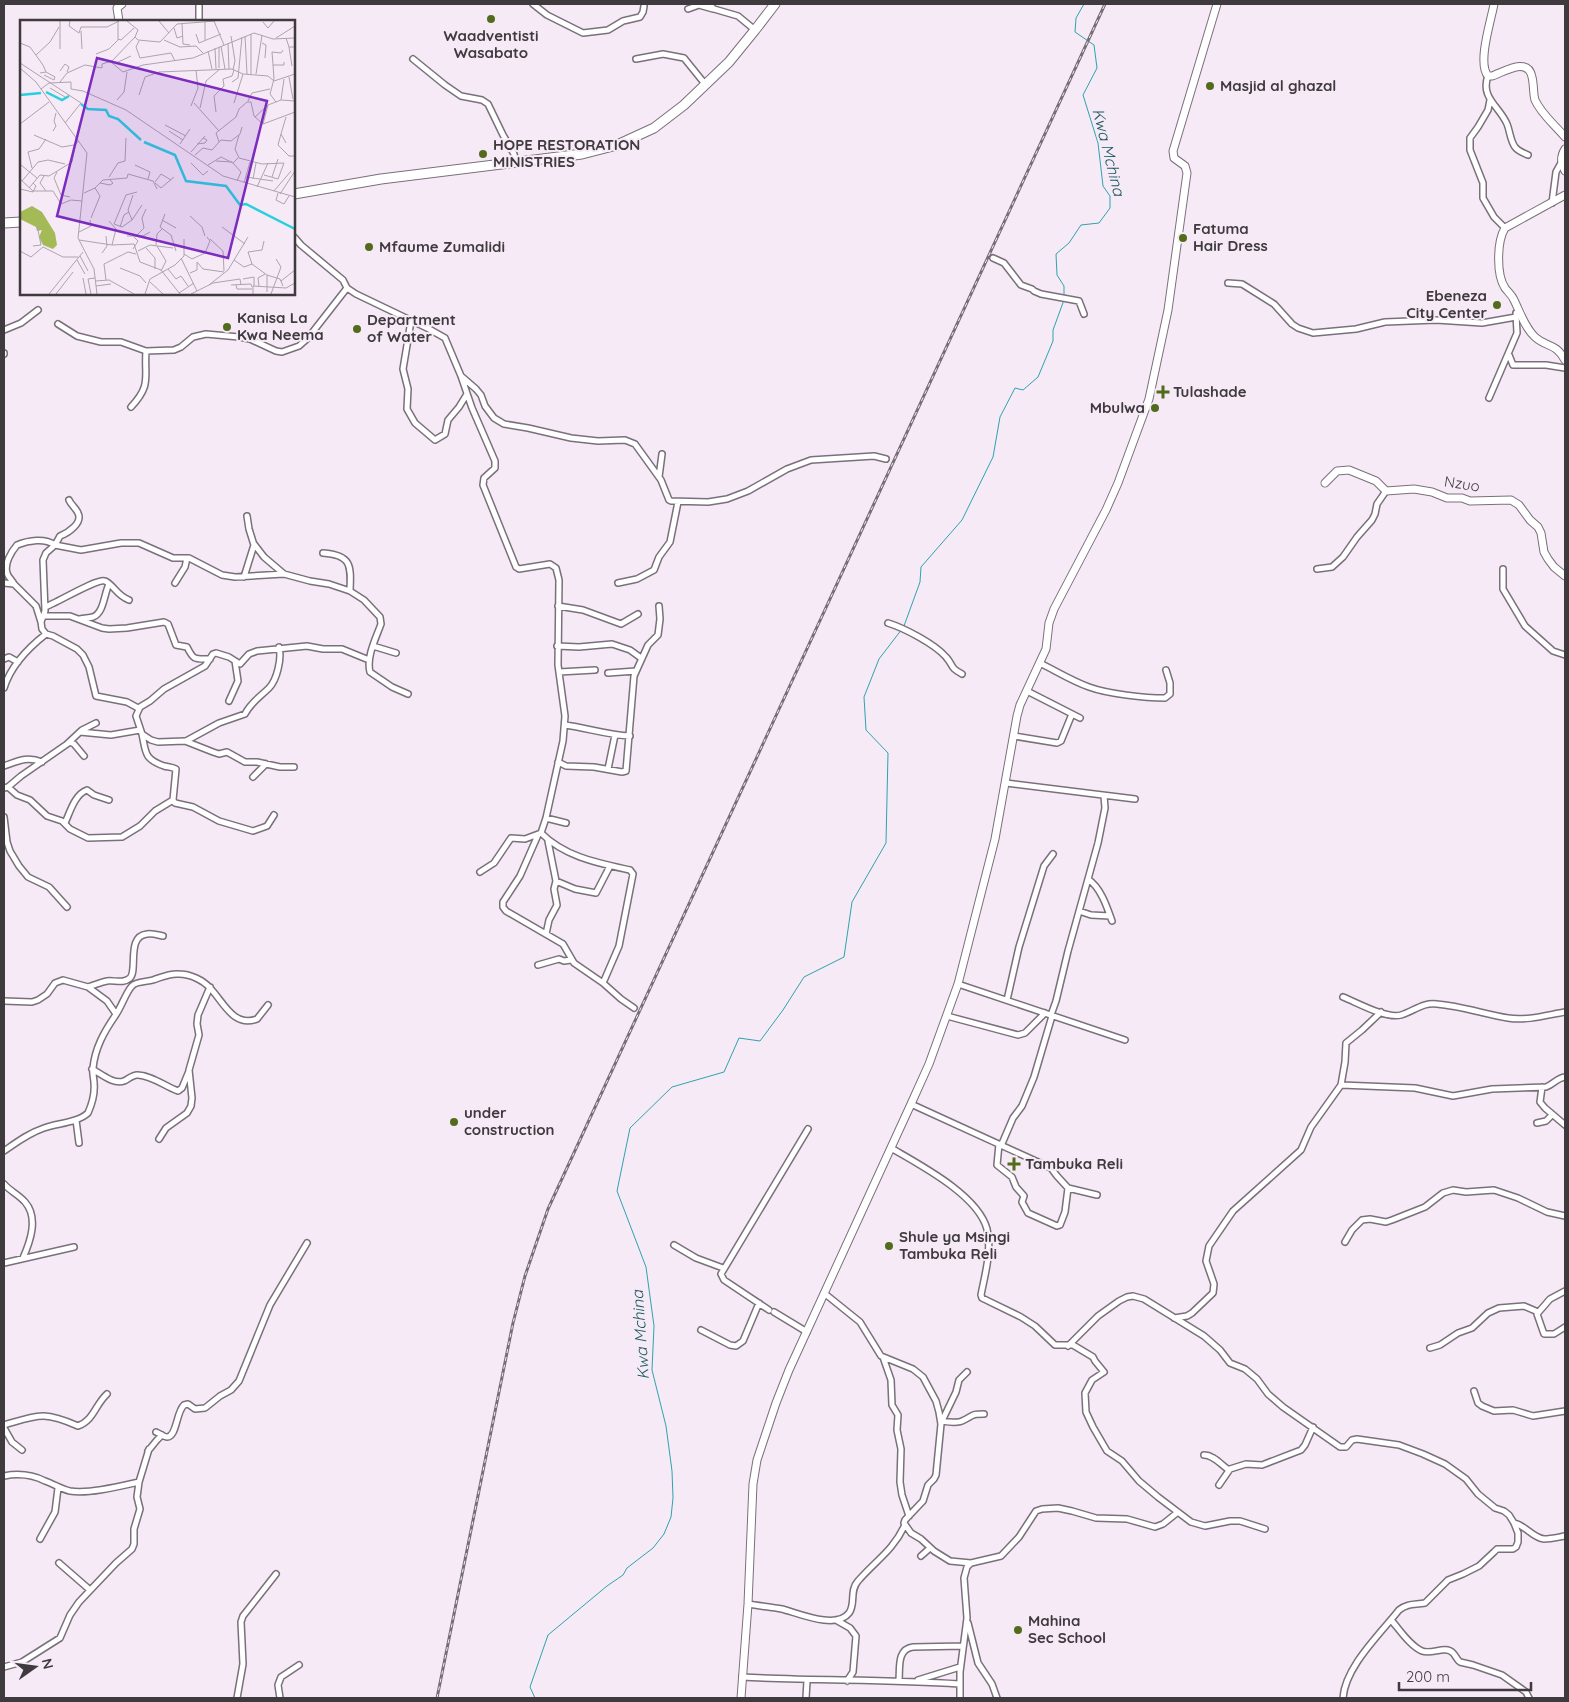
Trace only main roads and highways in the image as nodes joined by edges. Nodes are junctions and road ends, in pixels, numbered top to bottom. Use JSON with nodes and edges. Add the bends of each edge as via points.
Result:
{"nodes":[{"id":1,"x":775,"y":4,"type":"edge"},
{"id":2,"x":295,"y":194,"type":"edge"},
{"id":3,"x":20,"y":222,"type":"edge"},
{"id":4,"x":4,"y":224,"type":"edge"}],
"edges":[{"from":1,"to":2,"type":"highway","via":[[729,62],[669,117],[654,128],[616,145],[582,154],[381,179]]},
{"from":3,"to":4,"type":"highway"}]}
